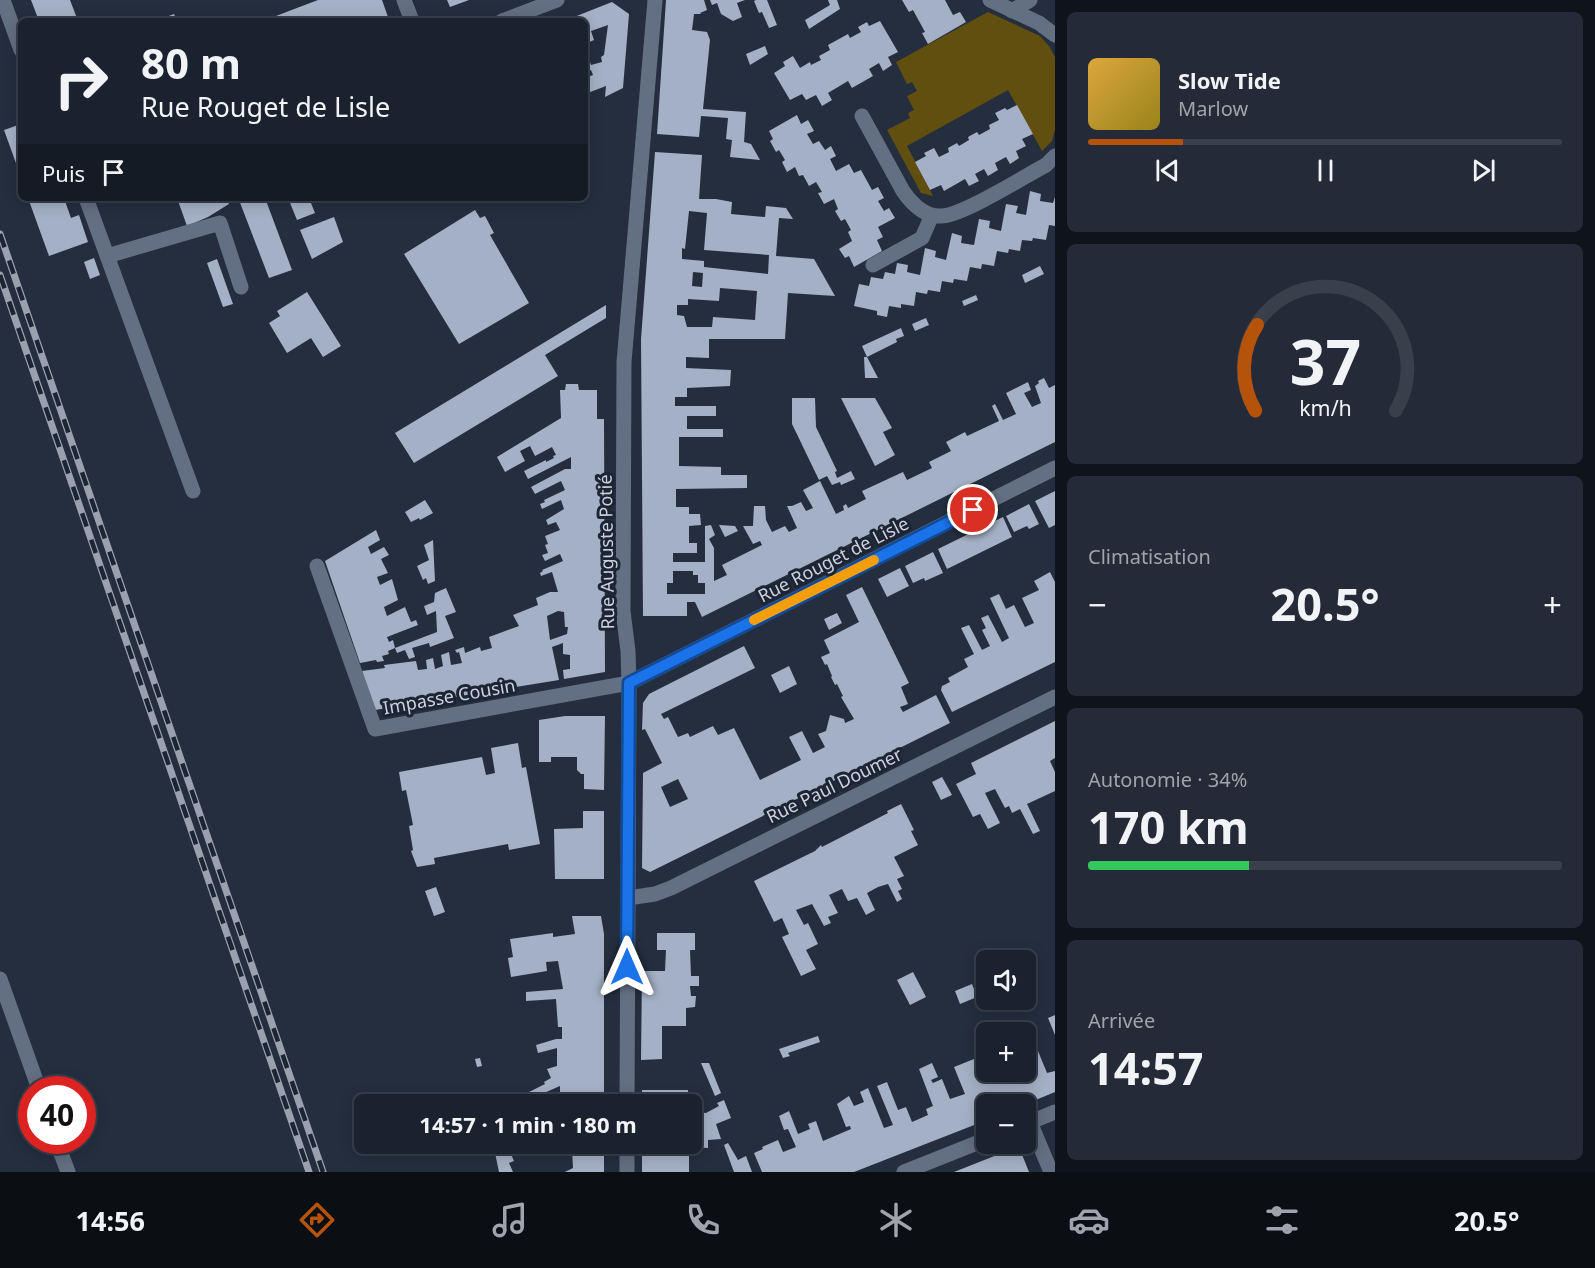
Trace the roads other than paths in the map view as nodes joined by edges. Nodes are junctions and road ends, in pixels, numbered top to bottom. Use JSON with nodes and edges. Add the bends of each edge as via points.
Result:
{"nodes":[{"id":1,"x":3,"y":0,"type":"edge"},
{"id":2,"x":404,"y":0,"type":"edge"},
{"id":3,"x":557,"y":0,"type":"edge"},
{"id":4,"x":655,"y":0,"type":"edge"},
{"id":5,"x":990,"y":0,"type":"edge"},
{"id":6,"x":1030,"y":0,"type":"edge"},
{"id":7,"x":526,"y":6,"type":"edge"},
{"id":8,"x":1012,"y":10,"type":"junction"},
{"id":9,"x":411,"y":18,"type":"edge"},
{"id":10,"x":507,"y":18,"type":"edge"},
{"id":11,"x":1055,"y":35,"type":"edge"},
{"id":12,"x":18,"y":42,"type":"edge"},
{"id":13,"x":862,"y":116,"type":"dead end"},
{"id":14,"x":1055,"y":156,"type":"edge"},
{"id":15,"x":87,"y":201,"type":"edge"},
{"id":16,"x":932,"y":215,"type":"junction"},
{"id":17,"x":107,"y":256,"type":"junction"},
{"id":18,"x":873,"y":265,"type":"dead end"},
{"id":19,"x":241,"y":287,"type":"dead end"},
{"id":20,"x":1055,"y":468,"type":"edge"},
{"id":21,"x":193,"y":491,"type":"dead end"},
{"id":22,"x":317,"y":566,"type":"dead end"},
{"id":23,"x":629,"y":683,"type":"junction"},
{"id":24,"x":1055,"y":697,"type":"edge"},
{"id":25,"x":628,"y":898,"type":"junction"},
{"id":26,"x":0,"y":979,"type":"edge"},
{"id":27,"x":34,"y":1076,"type":"edge"},
{"id":28,"x":627,"y":1094,"type":"edge"},
{"id":29,"x":1055,"y":1112,"type":"edge"},
{"id":30,"x":1036,"y":1120,"type":"edge"},
{"id":31,"x":1036,"y":1140,"type":"edge"},
{"id":32,"x":976,"y":1143,"type":"edge"},
{"id":33,"x":61,"y":1154,"type":"edge"},
{"id":34,"x":627,"y":1154,"type":"edge"},
{"id":35,"x":68,"y":1172,"type":"edge"},
{"id":36,"x":627,"y":1172,"type":"edge"},
{"id":37,"x":904,"y":1172,"type":"edge"},
{"id":38,"x":1051,"y":1172,"type":"edge"}],
"edges":[{"from":1,"to":12,"type":"street"},
{"from":2,"to":9,"type":"street"},
{"from":3,"to":7,"type":"street"},
{"from":4,"to":23,"type":"street","name":"Rue Auguste Potié","via":[[624,362],[623,611]]},
{"from":5,"to":8,"type":"street"},
{"from":6,"to":8,"type":"street"},
{"from":7,"to":10,"type":"street"},
{"from":8,"to":11,"type":"street"},
{"from":13,"to":16,"type":"street","via":[[903,191],[921,211]]},
{"from":14,"to":16,"type":"street","via":[[1046,165],[967,208]]},
{"from":15,"to":17,"type":"street"},
{"from":16,"to":18,"type":"street","via":[[922,238]]},
{"from":17,"to":19,"type":"street","via":[[220,223]]},
{"from":17,"to":21,"type":"street"},
{"from":20,"to":23,"type":"street","name":"Rue Rouget de Lisle"},
{"from":22,"to":23,"type":"street","name":"Impasse Cousin","via":[[375,729]]},
{"from":23,"to":25,"type":"street","name":"Rue Auguste Potié"},
{"from":24,"to":25,"type":"street","name":"Rue Paul Doumer","via":[[671,888]]},
{"from":25,"to":28,"type":"street","name":"Rue Auguste Potié"},
{"from":26,"to":27,"type":"street"},
{"from":29,"to":30,"type":"street"},
{"from":31,"to":38,"type":"street"},
{"from":32,"to":37,"type":"street"},
{"from":33,"to":35,"type":"street"},
{"from":34,"to":36,"type":"street"}]}
